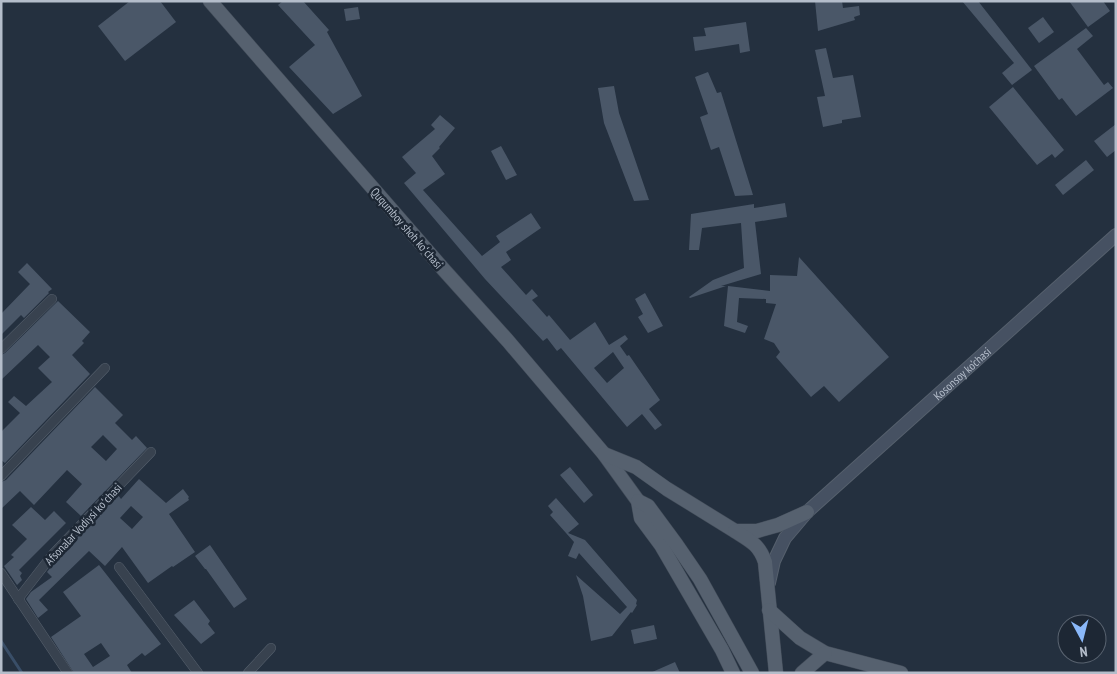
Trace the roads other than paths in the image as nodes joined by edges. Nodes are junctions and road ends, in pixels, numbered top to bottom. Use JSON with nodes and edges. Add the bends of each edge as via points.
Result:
{"nodes":[{"id":1,"x":210,"y":1,"type":"edge"},
{"id":2,"x":1116,"y":234,"type":"edge"},
{"id":3,"x":52,"y":300,"type":"dead end"},
{"id":4,"x":1,"y":349,"type":"edge"},
{"id":5,"x":105,"y":368,"type":"dead end"},
{"id":6,"x":151,"y":452,"type":"dead end"},
{"id":7,"x":604,"y":454,"type":"junction"},
{"id":8,"x":1,"y":476,"type":"edge"},
{"id":9,"x":667,"y":490,"type":"junction"},
{"id":10,"x":640,"y":504,"type":"junction"},
{"id":11,"x":807,"y":512,"type":"junction"},
{"id":12,"x":735,"y":531,"type":"junction"},
{"id":13,"x":118,"y":567,"type":"dead end"},
{"id":14,"x":1,"y":573,"type":"edge"},
{"id":15,"x":769,"y":587,"type":"junction"},
{"id":16,"x":18,"y":599,"type":"junction"},
{"id":17,"x":769,"y":610,"type":"junction"},
{"id":18,"x":271,"y":648,"type":"dead end"},
{"id":19,"x":825,"y":653,"type":"junction"},
{"id":20,"x":724,"y":655,"type":"junction"},
{"id":21,"x":68,"y":673,"type":"edge"},
{"id":22,"x":198,"y":673,"type":"edge"},
{"id":23,"x":248,"y":673,"type":"edge"},
{"id":24,"x":728,"y":673,"type":"edge"},
{"id":25,"x":733,"y":673,"type":"edge"},
{"id":26,"x":752,"y":673,"type":"edge"},
{"id":27,"x":776,"y":673,"type":"edge"},
{"id":28,"x":802,"y":673,"type":"edge"},
{"id":29,"x":901,"y":673,"type":"edge"}],
"edges":[{"from":1,"to":7,"type":"main road","name":"Ququmboy shoh koʻchasi"},
{"from":2,"to":11,"type":"main road","name":"Kosonsoy ko’chasi"},
{"from":3,"to":4,"type":"street"},
{"from":5,"to":8,"type":"street"},
{"from":6,"to":16,"type":"street","name":"Afsonalar Vodiysi koʻchasi","via":[[53,554]]},
{"from":7,"to":9,"type":"main road","via":[[636,467]]},
{"from":7,"to":10,"type":"main road","name":"Ququmboy shoh koʻchasi"},
{"from":9,"to":10,"type":"main road"},
{"from":9,"to":12,"type":"main road"},
{"from":10,"to":20,"type":"main road","via":[[641,518],[661,545]]},
{"from":10,"to":26,"type":"main road","via":[[664,526],[700,579]]},
{"from":11,"to":12,"type":"main road","via":[[757,531]]},
{"from":11,"to":15,"type":"main road","name":"Kosonsoy ko’chasi","via":[[785,538],[774,561]]},
{"from":12,"to":15,"type":"main road","via":[[761,551]]},
{"from":13,"to":22,"type":"street"},
{"from":14,"to":16,"type":"street"},
{"from":15,"to":17,"type":"main road"},
{"from":16,"to":21,"type":"street"},
{"from":17,"to":19,"type":"main road","via":[[800,638]]},
{"from":17,"to":27,"type":"main road"},
{"from":18,"to":23,"type":"street"},
{"from":19,"to":28,"type":"main road"},
{"from":19,"to":29,"type":"main road"},
{"from":20,"to":24,"type":"main road"},
{"from":20,"to":25,"type":"main road"}]}
